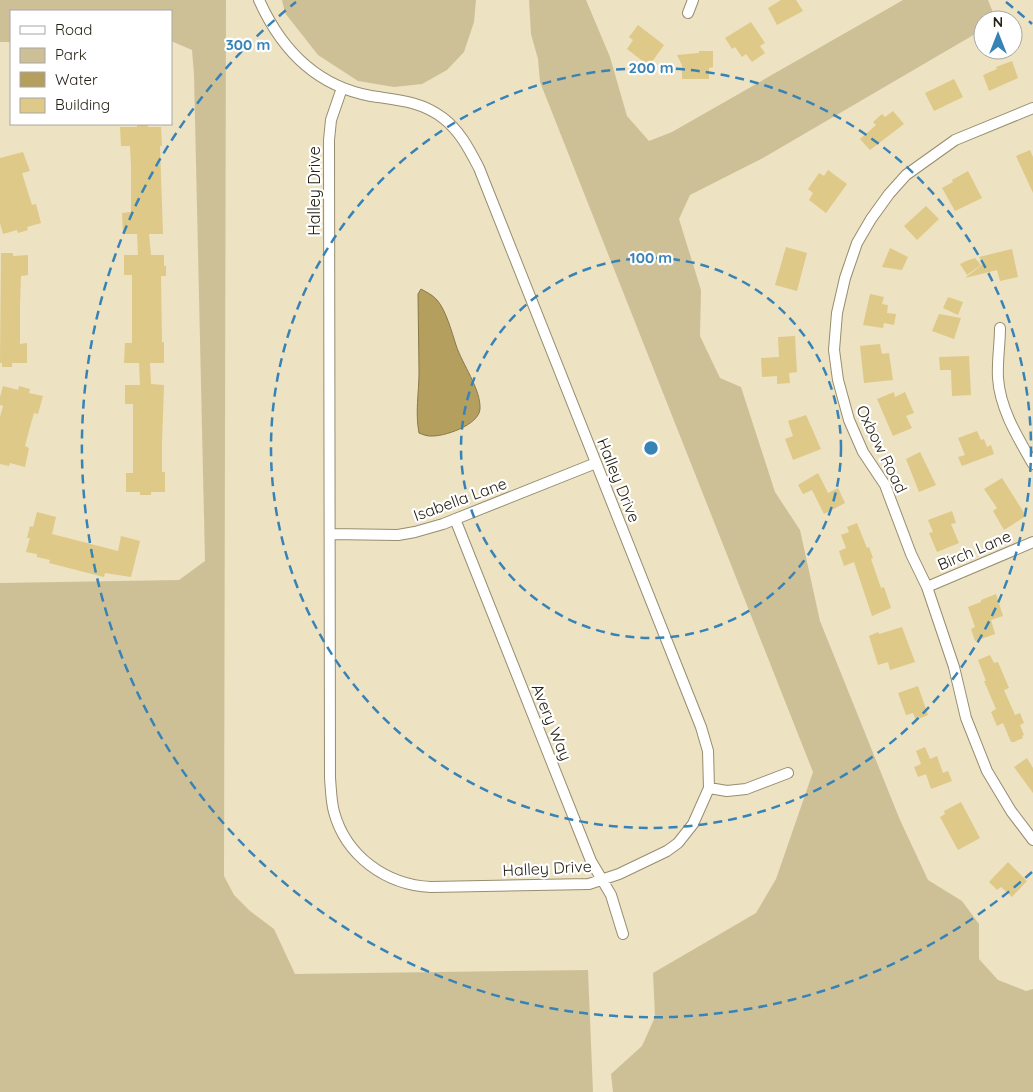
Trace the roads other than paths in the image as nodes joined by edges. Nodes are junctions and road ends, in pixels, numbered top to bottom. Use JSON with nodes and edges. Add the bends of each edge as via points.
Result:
{"nodes":[{"id":1,"x":259,"y":0,"type":"edge"},
{"id":2,"x":693,"y":0,"type":"edge"},
{"id":3,"x":688,"y":13,"type":"dead end"},
{"id":4,"x":342,"y":88,"type":"junction"},
{"id":5,"x":1033,"y":108,"type":"edge"},
{"id":6,"x":1000,"y":328,"type":"dead end"},
{"id":7,"x":596,"y":463,"type":"junction"},
{"id":8,"x":1033,"y":464,"type":"edge"},
{"id":9,"x":455,"y":519,"type":"junction"},
{"id":10,"x":330,"y":534,"type":"junction"},
{"id":11,"x":1033,"y":542,"type":"edge"},
{"id":12,"x":927,"y":587,"type":"junction"},
{"id":13,"x":788,"y":773,"type":"dead end"},
{"id":14,"x":709,"y":788,"type":"junction"},
{"id":15,"x":1033,"y":840,"type":"edge"},
{"id":16,"x":602,"y":881,"type":"junction"},
{"id":17,"x":623,"y":934,"type":"dead end"}],
"edges":[{"from":1,"to":4,"type":"street","name":"Halley Drive","via":[[271,25],[289,50],[310,70]]},
{"from":2,"to":3,"type":"street"},
{"from":4,"to":7,"type":"street","name":"Halley Drive","via":[[428,109],[463,138],[478,168]]},
{"from":4,"to":10,"type":"street","name":"Halley Drive","via":[[331,120],[329,140]]},
{"from":5,"to":12,"type":"street","name":"Oxbow Road","via":[[955,140],[906,175],[889,194],[857,243],[837,313],[834,350],[849,420],[863,452],[885,484]]},
{"from":6,"to":8,"type":"street","via":[[998,379],[1004,407]]},
{"from":7,"to":9,"type":"street","name":"Isabella Lane"},
{"from":7,"to":14,"type":"street","name":"Halley Drive","via":[[705,740]]},
{"from":9,"to":10,"type":"street","name":"Isabella Lane","via":[[398,535]]},
{"from":9,"to":16,"type":"street","name":"Avery Way","via":[[591,861]]},
{"from":10,"to":16,"type":"street","name":"Halley Drive","via":[[331,790],[334,812],[355,852],[384,875],[420,886],[572,885]]},
{"from":11,"to":12,"type":"street","name":"Birch Lane"},
{"from":12,"to":15,"type":"street","name":"Oxbow Road","via":[[954,667],[966,718],[987,771]]},
{"from":13,"to":14,"type":"street","via":[[746,789],[727,791]]},
{"from":14,"to":16,"type":"street","name":"Halley Drive","via":[[693,824],[678,843],[652,859]]},
{"from":16,"to":17,"type":"street","name":"Avery Way","via":[[611,895]]}]}
